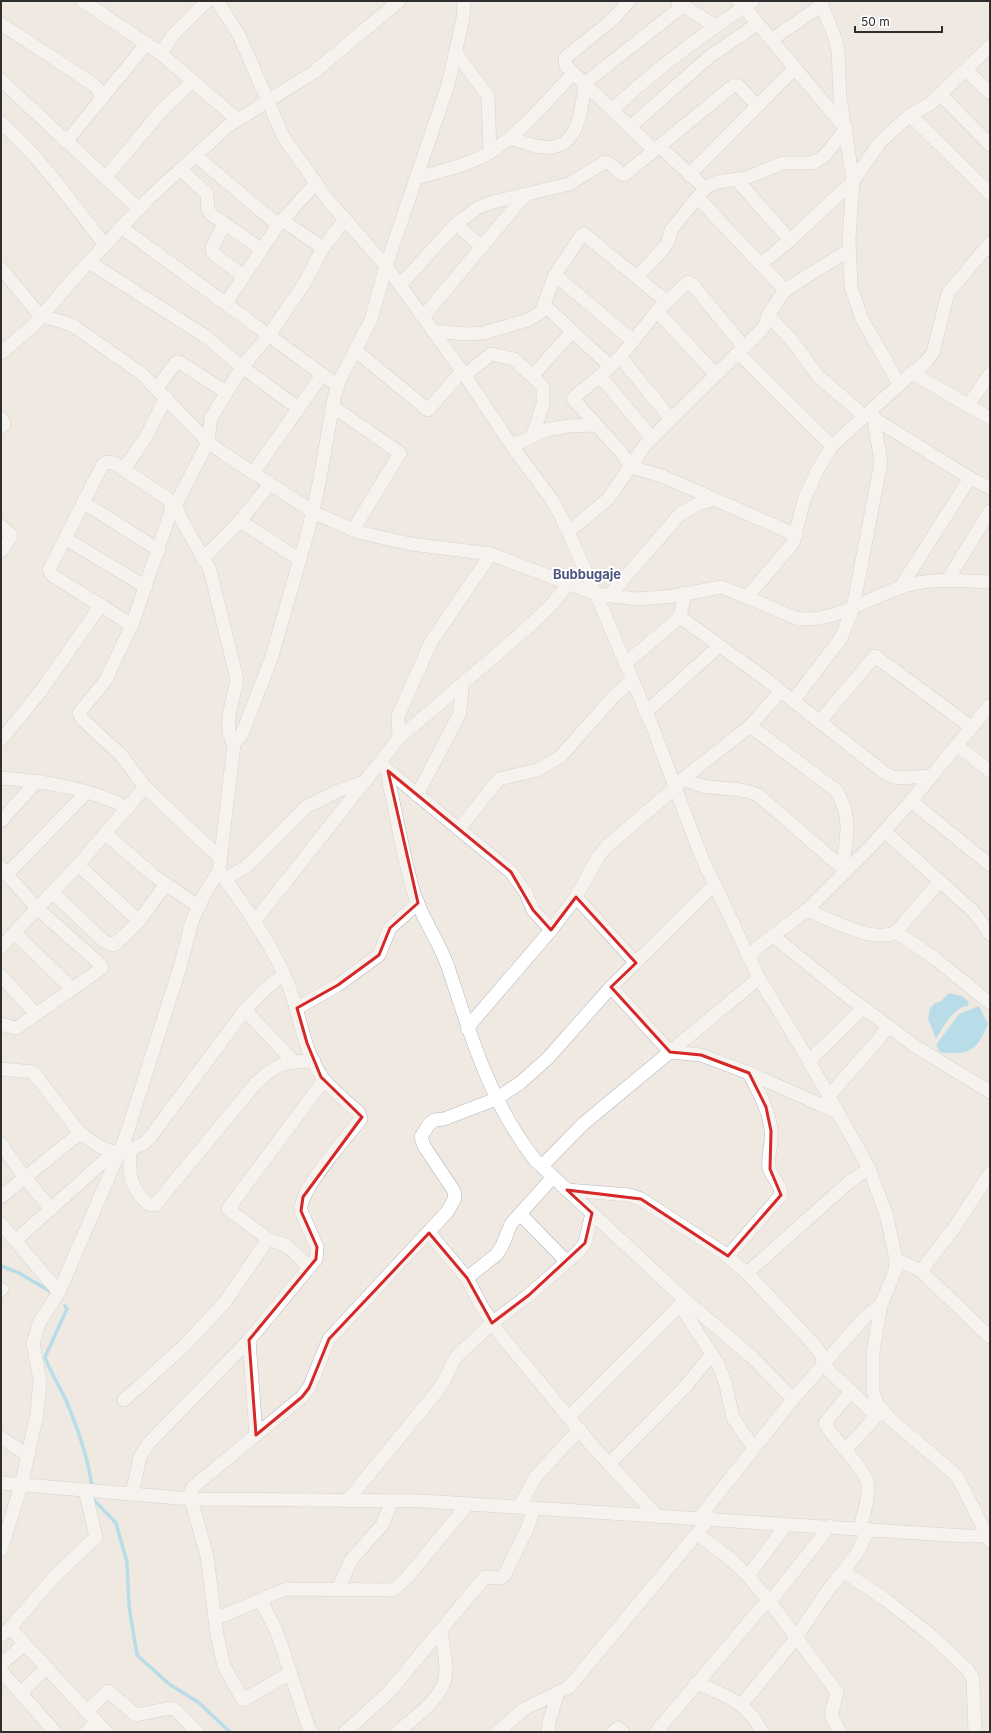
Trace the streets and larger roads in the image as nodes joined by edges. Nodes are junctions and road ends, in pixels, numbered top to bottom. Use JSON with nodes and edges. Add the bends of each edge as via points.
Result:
{"nodes":[{"id":1,"x":83,"y":1,"type":"edge"},
{"id":2,"x":207,"y":1,"type":"edge"},
{"id":3,"x":217,"y":1,"type":"edge"},
{"id":4,"x":399,"y":1,"type":"edge"},
{"id":5,"x":464,"y":1,"type":"edge"},
{"id":6,"x":629,"y":1,"type":"edge"},
{"id":7,"x":680,"y":3,"type":"edge"},
{"id":8,"x":745,"y":3,"type":"edge"},
{"id":9,"x":821,"y":3,"type":"edge"},
{"id":10,"x":1,"y":24,"type":"edge"},
{"id":11,"x":757,"y":24,"type":"junction"},
{"id":12,"x":715,"y":26,"type":"junction"},
{"id":13,"x":771,"y":40,"type":"junction"},
{"id":14,"x":147,"y":43,"type":"junction"},
{"id":15,"x":990,"y":46,"type":"edge"},
{"id":16,"x":160,"y":53,"type":"junction"},
{"id":17,"x":456,"y":53,"type":"junction"},
{"id":18,"x":795,"y":68,"type":"junction"},
{"id":19,"x":966,"y":70,"type":"junction"},
{"id":20,"x":574,"y":73,"type":"junction"},
{"id":21,"x":1,"y":80,"type":"edge"},
{"id":22,"x":193,"y":80,"type":"junction"},
{"id":23,"x":585,"y":83,"type":"junction"},
{"id":24,"x":990,"y":93,"type":"edge"},
{"id":25,"x":940,"y":94,"type":"junction"},
{"id":26,"x":102,"y":97,"type":"junction"},
{"id":27,"x":269,"y":101,"type":"junction"},
{"id":28,"x":757,"y":106,"type":"junction"},
{"id":29,"x":613,"y":109,"type":"junction"},
{"id":30,"x":910,"y":115,"type":"junction"},
{"id":31,"x":238,"y":120,"type":"junction"},
{"id":32,"x":1,"y":123,"type":"edge"},
{"id":33,"x":631,"y":126,"type":"junction"},
{"id":34,"x":846,"y":128,"type":"junction"},
{"id":35,"x":510,"y":138,"type":"junction"},
{"id":36,"x":66,"y":142,"type":"junction"},
{"id":37,"x":990,"y":145,"type":"edge"},
{"id":38,"x":656,"y":148,"type":"junction"},
{"id":39,"x":490,"y":152,"type":"junction"},
{"id":40,"x":196,"y":156,"type":"junction"},
{"id":41,"x":181,"y":169,"type":"junction"},
{"id":42,"x":689,"y":175,"type":"junction"},
{"id":43,"x":105,"y":178,"type":"junction"},
{"id":44,"x":416,"y":178,"type":"junction"},
{"id":45,"x":736,"y":179,"type":"junction"},
{"id":46,"x":853,"y":181,"type":"junction"},
{"id":47,"x":316,"y":183,"type":"junction"},
{"id":48,"x":702,"y":193,"type":"junction"},
{"id":49,"x":990,"y":194,"type":"edge"},
{"id":50,"x":525,"y":195,"type":"junction"},
{"id":51,"x":139,"y":209,"type":"junction"},
{"id":52,"x":344,"y":219,"type":"junction"},
{"id":53,"x":280,"y":223,"type":"junction"},
{"id":54,"x":224,"y":224,"type":"junction"},
{"id":55,"x":456,"y":224,"type":"junction"},
{"id":56,"x":121,"y":227,"type":"junction"},
{"id":57,"x":790,"y":240,"type":"junction"},
{"id":58,"x":990,"y":243,"type":"edge"},
{"id":59,"x":105,"y":245,"type":"junction"},
{"id":60,"x":482,"y":247,"type":"junction"},
{"id":61,"x":323,"y":248,"type":"junction"},
{"id":62,"x":261,"y":249,"type":"junction"},
{"id":63,"x":849,"y":250,"type":"junction"},
{"id":64,"x":89,"y":262,"type":"junction"},
{"id":65,"x":761,"y":264,"type":"junction"},
{"id":66,"x":386,"y":266,"type":"junction"},
{"id":67,"x":1,"y":268,"type":"edge"},
{"id":68,"x":555,"y":275,"type":"junction"},
{"id":69,"x":243,"y":276,"type":"junction"},
{"id":70,"x":637,"y":276,"type":"junction"},
{"id":71,"x":400,"y":285,"type":"junction"},
{"id":72,"x":785,"y":290,"type":"junction"},
{"id":73,"x":226,"y":303,"type":"junction"},
{"id":74,"x":544,"y":306,"type":"junction"},
{"id":75,"x":662,"y":307,"type":"junction"},
{"id":76,"x":40,"y":315,"type":"junction"},
{"id":77,"x":768,"y":315,"type":"junction"},
{"id":78,"x":423,"y":317,"type":"junction"},
{"id":79,"x":433,"y":331,"type":"junction"},
{"id":80,"x":572,"y":332,"type":"junction"},
{"id":81,"x":269,"y":335,"type":"junction"},
{"id":82,"x":633,"y":341,"type":"junction"},
{"id":83,"x":355,"y":350,"type":"junction"},
{"id":84,"x":741,"y":350,"type":"junction"},
{"id":85,"x":1,"y":353,"type":"edge"},
{"id":86,"x":620,"y":357,"type":"junction"},
{"id":87,"x":610,"y":366,"type":"junction"},
{"id":88,"x":242,"y":367,"type":"junction"},
{"id":89,"x":464,"y":373,"type":"junction"},
{"id":90,"x":912,"y":373,"type":"junction"},
{"id":91,"x":716,"y":374,"type":"junction"},
{"id":92,"x":990,"y":374,"type":"edge"},
{"id":93,"x":322,"y":375,"type":"junction"},
{"id":94,"x":532,"y":376,"type":"junction"},
{"id":95,"x":600,"y":376,"type":"junction"},
{"id":96,"x":899,"y":384,"type":"junction"},
{"id":97,"x":338,"y":386,"type":"junction"},
{"id":98,"x":226,"y":392,"type":"junction"},
{"id":99,"x":161,"y":393,"type":"junction"},
{"id":100,"x":968,"y":405,"type":"junction"},
{"id":101,"x":332,"y":406,"type":"junction"},
{"id":102,"x":298,"y":408,"type":"junction"},
{"id":103,"x":870,"y":415,"type":"junction"},
{"id":104,"x":1,"y":418,"type":"edge"},
{"id":105,"x":990,"y":418,"type":"edge"},
{"id":106,"x":671,"y":419,"type":"junction"},
{"id":107,"x":596,"y":425,"type":"junction"},
{"id":108,"x":1,"y":428,"type":"edge"},
{"id":109,"x":532,"y":436,"type":"junction"},
{"id":110,"x":652,"y":438,"type":"junction"},
{"id":111,"x":208,"y":442,"type":"junction"},
{"id":112,"x":512,"y":446,"type":"junction"},
{"id":113,"x":832,"y":446,"type":"junction"},
{"id":114,"x":630,"y":467,"type":"junction"},
{"id":115,"x":124,"y":469,"type":"junction"},
{"id":116,"x":253,"y":473,"type":"junction"},
{"id":117,"x":970,"y":478,"type":"junction"},
{"id":118,"x":270,"y":484,"type":"junction"},
{"id":119,"x":990,"y":488,"type":"edge"},
{"id":120,"x":712,"y":500,"type":"junction"},
{"id":121,"x":84,"y":503,"type":"junction"},
{"id":122,"x":173,"y":503,"type":"junction"},
{"id":123,"x":990,"y":511,"type":"edge"},
{"id":124,"x":313,"y":512,"type":"junction"},
{"id":125,"x":240,"y":521,"type":"junction"},
{"id":126,"x":1,"y":526,"type":"edge"},
{"id":127,"x":353,"y":530,"type":"junction"},
{"id":128,"x":568,"y":532,"type":"junction"},
{"id":129,"x":796,"y":536,"type":"junction"},
{"id":130,"x":66,"y":539,"type":"junction"},
{"id":131,"x":159,"y":550,"type":"junction"},
{"id":132,"x":1,"y":551,"type":"edge"},
{"id":133,"x":491,"y":554,"type":"junction"},
{"id":134,"x":203,"y":559,"type":"junction"},
{"id":135,"x":300,"y":560,"type":"junction"},
{"id":136,"x":948,"y":579,"type":"junction"},
{"id":137,"x":989,"y":579,"type":"edge"},
{"id":138,"x":568,"y":584,"type":"junction"},
{"id":139,"x":146,"y":587,"type":"junction"},
{"id":140,"x":900,"y":588,"type":"junction"},
{"id":141,"x":685,"y":593,"type":"junction"},
{"id":142,"x":603,"y":595,"type":"junction"},
{"id":143,"x":747,"y":597,"type":"junction"},
{"id":144,"x":101,"y":605,"type":"junction"},
{"id":145,"x":853,"y":608,"type":"junction"},
{"id":146,"x":680,"y":616,"type":"junction"},
{"id":147,"x":132,"y":625,"type":"junction"},
{"id":148,"x":720,"y":646,"type":"junction"},
{"id":149,"x":625,"y":664,"type":"junction"},
{"id":150,"x":633,"y":680,"type":"junction"},
{"id":151,"x":462,"y":684,"type":"junction"},
{"id":152,"x":781,"y":691,"type":"junction"},
{"id":153,"x":794,"y":701,"type":"junction"},
{"id":154,"x":990,"y":705,"type":"edge"},
{"id":155,"x":646,"y":712,"type":"junction"},
{"id":156,"x":820,"y":721,"type":"junction"},
{"id":157,"x":750,"y":726,"type":"junction"},
{"id":158,"x":972,"y":727,"type":"junction"},
{"id":159,"x":399,"y":738,"type":"junction"},
{"id":160,"x":1,"y":740,"type":"edge"},
{"id":161,"x":234,"y":744,"type":"junction"},
{"id":162,"x":956,"y":745,"type":"junction"},
{"id":163,"x":384,"y":767,"type":"junction"},
{"id":164,"x":990,"y":771,"type":"edge"},
{"id":165,"x":931,"y":776,"type":"junction"},
{"id":166,"x":1,"y":778,"type":"edge"},
{"id":167,"x":684,"y":778,"type":"junction"},
{"id":168,"x":37,"y":781,"type":"junction"},
{"id":169,"x":366,"y":781,"type":"junction"},
{"id":170,"x":145,"y":787,"type":"junction"},
{"id":171,"x":675,"y":788,"type":"junction"},
{"id":172,"x":87,"y":792,"type":"junction"},
{"id":173,"x":418,"y":795,"type":"junction"},
{"id":174,"x":911,"y":801,"type":"junction"},
{"id":175,"x":128,"y":808,"type":"junction"},
{"id":176,"x":1,"y":821,"type":"edge"},
{"id":177,"x":459,"y":829,"type":"junction"},
{"id":178,"x":884,"y":831,"type":"junction"},
{"id":179,"x":106,"y":834,"type":"junction"},
{"id":180,"x":78,"y":865,"type":"junction"},
{"id":181,"x":990,"y":865,"type":"edge"},
{"id":182,"x":844,"y":869,"type":"junction"},
{"id":183,"x":222,"y":870,"type":"junction"},
{"id":184,"x":5,"y":876,"type":"edge"},
{"id":185,"x":940,"y":881,"type":"junction"},
{"id":186,"x":166,"y":884,"type":"junction"},
{"id":187,"x":715,"y":884,"type":"junction"},
{"id":188,"x":53,"y":893,"type":"junction"},
{"id":189,"x":576,"y":897,"type":"junction"},
{"id":190,"x":418,"y":903,"type":"junction"},
{"id":191,"x":199,"y":906,"type":"junction"},
{"id":192,"x":38,"y":909,"type":"junction"},
{"id":193,"x":807,"y":910,"type":"junction"},
{"id":194,"x":138,"y":921,"type":"junction"},
{"id":195,"x":254,"y":922,"type":"junction"},
{"id":196,"x":551,"y":930,"type":"junction"},
{"id":197,"x":896,"y":932,"type":"junction"},
{"id":198,"x":15,"y":933,"type":"junction"},
{"id":199,"x":990,"y":934,"type":"edge"},
{"id":200,"x":773,"y":936,"type":"junction"},
{"id":201,"x":1,"y":947,"type":"edge"},
{"id":202,"x":749,"y":958,"type":"junction"},
{"id":203,"x":636,"y":963,"type":"junction"},
{"id":204,"x":284,"y":974,"type":"junction"},
{"id":205,"x":1,"y":976,"type":"edge"},
{"id":206,"x":758,"y":978,"type":"junction"},
{"id":207,"x":70,"y":988,"type":"junction"},
{"id":208,"x":611,"y":988,"type":"junction"},
{"id":209,"x":990,"y":1003,"type":"edge"},
{"id":210,"x":297,"y":1008,"type":"junction"},
{"id":211,"x":863,"y":1008,"type":"junction"},
{"id":212,"x":245,"y":1010,"type":"junction"},
{"id":213,"x":36,"y":1014,"type":"junction"},
{"id":214,"x":1,"y":1024,"type":"edge"},
{"id":215,"x":889,"y":1027,"type":"junction"},
{"id":216,"x":467,"y":1028,"type":"junction"},
{"id":217,"x":670,"y":1052,"type":"junction"},
{"id":218,"x":314,"y":1061,"type":"junction"},
{"id":219,"x":809,"y":1061,"type":"junction"},
{"id":220,"x":294,"y":1062,"type":"junction"},
{"id":221,"x":1,"y":1069,"type":"edge"},
{"id":222,"x":749,"y":1073,"type":"junction"},
{"id":223,"x":324,"y":1080,"type":"junction"},
{"id":224,"x":990,"y":1092,"type":"edge"},
{"id":225,"x":828,"y":1097,"type":"junction"},
{"id":226,"x":496,"y":1099,"type":"junction"},
{"id":227,"x":837,"y":1112,"type":"junction"},
{"id":228,"x":80,"y":1133,"type":"junction"},
{"id":229,"x":1,"y":1144,"type":"edge"},
{"id":230,"x":121,"y":1152,"type":"junction"},
{"id":231,"x":542,"y":1166,"type":"junction"},
{"id":232,"x":869,"y":1168,"type":"junction"},
{"id":233,"x":990,"y":1173,"type":"edge"},
{"id":234,"x":553,"y":1177,"type":"junction"},
{"id":235,"x":25,"y":1178,"type":"junction"},
{"id":236,"x":568,"y":1190,"type":"junction"},
{"id":237,"x":1,"y":1197,"type":"edge"},
{"id":238,"x":51,"y":1209,"type":"junction"},
{"id":239,"x":592,"y":1213,"type":"junction"},
{"id":240,"x":520,"y":1214,"type":"junction"},
{"id":241,"x":1,"y":1224,"type":"edge"},
{"id":242,"x":429,"y":1233,"type":"junction"},
{"id":243,"x":268,"y":1239,"type":"junction"},
{"id":244,"x":15,"y":1241,"type":"junction"},
{"id":245,"x":728,"y":1256,"type":"junction"},
{"id":246,"x":896,"y":1259,"type":"junction"},
{"id":247,"x":567,"y":1262,"type":"junction"},
{"id":248,"x":309,"y":1268,"type":"junction"},
{"id":249,"x":921,"y":1271,"type":"junction"},
{"id":250,"x":747,"y":1273,"type":"junction"},
{"id":251,"x":467,"y":1278,"type":"junction"},
{"id":252,"x":59,"y":1292,"type":"junction"},
{"id":253,"x":682,"y":1302,"type":"junction"},
{"id":254,"x":881,"y":1305,"type":"junction"},
{"id":255,"x":492,"y":1323,"type":"junction"},
{"id":256,"x":990,"y":1337,"type":"edge"},
{"id":257,"x":249,"y":1340,"type":"junction"},
{"id":258,"x":712,"y":1354,"type":"junction"},
{"id":259,"x":823,"y":1365,"type":"junction"},
{"id":260,"x":850,"y":1391,"type":"junction"},
{"id":261,"x":793,"y":1399,"type":"junction"},
{"id":262,"x":124,"y":1400,"type":"dead end"},
{"id":263,"x":880,"y":1413,"type":"junction"},
{"id":264,"x":570,"y":1416,"type":"junction"},
{"id":265,"x":580,"y":1429,"type":"junction"},
{"id":266,"x":256,"y":1435,"type":"junction"},
{"id":267,"x":1,"y":1438,"type":"edge"},
{"id":268,"x":754,"y":1448,"type":"junction"},
{"id":269,"x":845,"y":1450,"type":"junction"},
{"id":270,"x":28,"y":1455,"type":"junction"},
{"id":271,"x":609,"y":1464,"type":"junction"},
{"id":272,"x":1,"y":1483,"type":"edge"},
{"id":273,"x":21,"y":1486,"type":"junction"},
{"id":274,"x":85,"y":1490,"type":"junction"},
{"id":275,"x":132,"y":1494,"type":"junction"},
{"id":276,"x":191,"y":1499,"type":"junction"},
{"id":277,"x":347,"y":1501,"type":"junction"},
{"id":278,"x":392,"y":1501,"type":"junction"},
{"id":279,"x":468,"y":1504,"type":"junction"},
{"id":280,"x":518,"y":1507,"type":"junction"},
{"id":281,"x":534,"y":1508,"type":"junction"},
{"id":282,"x":657,"y":1516,"type":"junction"},
{"id":283,"x":704,"y":1518,"type":"junction"},
{"id":284,"x":786,"y":1525,"type":"junction"},
{"id":285,"x":830,"y":1526,"type":"junction"},
{"id":286,"x":864,"y":1529,"type":"junction"},
{"id":287,"x":697,"y":1534,"type":"junction"},
{"id":288,"x":989,"y":1537,"type":"edge"},
{"id":289,"x":1,"y":1550,"type":"edge"},
{"id":290,"x":843,"y":1571,"type":"junction"},
{"id":291,"x":748,"y":1576,"type":"junction"},
{"id":292,"x":338,"y":1589,"type":"junction"},
{"id":293,"x":261,"y":1600,"type":"junction"},
{"id":294,"x":770,"y":1602,"type":"junction"},
{"id":295,"x":215,"y":1619,"type":"junction"},
{"id":296,"x":441,"y":1630,"type":"junction"},
{"id":297,"x":6,"y":1632,"type":"edge"},
{"id":298,"x":796,"y":1638,"type":"junction"},
{"id":299,"x":24,"y":1644,"type":"junction"},
{"id":300,"x":1,"y":1665,"type":"edge"},
{"id":301,"x":46,"y":1668,"type":"junction"},
{"id":302,"x":1,"y":1672,"type":"edge"},
{"id":303,"x":290,"y":1672,"type":"junction"},
{"id":304,"x":696,"y":1683,"type":"junction"},
{"id":305,"x":21,"y":1693,"type":"junction"},
{"id":306,"x":557,"y":1695,"type":"junction"},
{"id":307,"x":742,"y":1704,"type":"junction"},
{"id":308,"x":86,"y":1712,"type":"junction"},
{"id":309,"x":96,"y":1722,"type":"junction"},
{"id":310,"x":55,"y":1732,"type":"edge"},
{"id":311,"x":86,"y":1732,"type":"edge"},
{"id":312,"x":106,"y":1732,"type":"edge"},
{"id":313,"x":197,"y":1732,"type":"edge"},
{"id":314,"x":312,"y":1732,"type":"edge"},
{"id":315,"x":345,"y":1732,"type":"edge"},
{"id":316,"x":398,"y":1732,"type":"edge"},
{"id":317,"x":497,"y":1732,"type":"edge"},
{"id":318,"x":548,"y":1732,"type":"edge"},
{"id":319,"x":613,"y":1732,"type":"edge"},
{"id":320,"x":623,"y":1732,"type":"edge"},
{"id":321,"x":656,"y":1732,"type":"edge"},
{"id":322,"x":762,"y":1732,"type":"edge"},
{"id":323,"x":840,"y":1732,"type":"edge"},
{"id":324,"x":975,"y":1732,"type":"edge"}],
"edges":[{"from":1,"to":14,"type":"street"},
{"from":2,"to":16,"type":"street","via":[[175,33]]},
{"from":3,"to":27,"type":"street","via":[[239,36]]},
{"from":4,"to":27,"type":"street","via":[[314,72]]},
{"from":5,"to":17,"type":"street"},
{"from":6,"to":20,"type":"street","via":[[613,19],[564,58],[566,66]]},
{"from":7,"to":12,"type":"street"},
{"from":7,"to":23,"type":"street"},
{"from":8,"to":11,"type":"street"},
{"from":8,"to":12,"type":"street"},
{"from":9,"to":13,"type":"street"},
{"from":9,"to":34,"type":"street","via":[[836,38],[840,97]]},
{"from":10,"to":26,"type":"street","via":[[91,83]]},
{"from":11,"to":13,"type":"street"},
{"from":11,"to":33,"type":"street","via":[[709,57]]},
{"from":12,"to":29,"type":"street","via":[[641,83]]},
{"from":13,"to":18,"type":"street"},
{"from":14,"to":16,"type":"street"},
{"from":14,"to":26,"type":"street"},
{"from":15,"to":19,"type":"street"},
{"from":16,"to":22,"type":"street"},
{"from":17,"to":39,"type":"street","via":[[488,96]]},
{"from":17,"to":44,"type":"street","via":[[448,85]]},
{"from":18,"to":28,"type":"street"},
{"from":18,"to":34,"type":"street"},
{"from":19,"to":24,"type":"street"},
{"from":19,"to":25,"type":"street"},
{"from":20,"to":23,"type":"street"},
{"from":20,"to":35,"type":"street"},
{"from":21,"to":36,"type":"street"},
{"from":22,"to":31,"type":"street"},
{"from":22,"to":43,"type":"street","via":[[162,109]]},
{"from":23,"to":29,"type":"street"},
{"from":23,"to":35,"type":"street","via":[[583,103],[576,126],[570,138],[561,145],[543,147]]},
{"from":25,"to":30,"type":"street","via":[[930,104]]},
{"from":25,"to":37,"type":"street"},
{"from":26,"to":36,"type":"street"},
{"from":27,"to":31,"type":"street"},
{"from":27,"to":47,"type":"street","via":[[284,138]]},
{"from":28,"to":38,"type":"street","via":[[739,86],[734,84]]},
{"from":28,"to":42,"type":"street"},
{"from":29,"to":33,"type":"street"},
{"from":30,"to":46,"type":"street","via":[[880,142]]},
{"from":30,"to":49,"type":"street"},
{"from":31,"to":40,"type":"street"},
{"from":32,"to":59,"type":"street","via":[[42,165]]},
{"from":33,"to":38,"type":"street"},
{"from":34,"to":45,"type":"street","via":[[824,156],[813,163],[783,163],[746,178]]},
{"from":34,"to":46,"type":"street"},
{"from":35,"to":39,"type":"street"},
{"from":36,"to":43,"type":"street"},
{"from":38,"to":42,"type":"street"},
{"from":38,"to":50,"type":"street","via":[[624,175],[611,163],[605,162],[569,184]]},
{"from":39,"to":44,"type":"street","via":[[451,168]]},
{"from":40,"to":41,"type":"street"},
{"from":40,"to":53,"type":"street"},
{"from":41,"to":51,"type":"street"},
{"from":41,"to":54,"type":"street","via":[[208,194],[208,210]]},
{"from":42,"to":48,"type":"street"},
{"from":43,"to":51,"type":"street"},
{"from":44,"to":66,"type":"street"},
{"from":45,"to":48,"type":"street","via":[[717,182]]},
{"from":45,"to":57,"type":"street"},
{"from":46,"to":57,"type":"street"},
{"from":46,"to":63,"type":"street"},
{"from":47,"to":52,"type":"street"},
{"from":47,"to":53,"type":"street"},
{"from":48,"to":65,"type":"street"},
{"from":48,"to":70,"type":"street","via":[[671,230],[664,248]]},
{"from":50,"to":55,"type":"street","via":[[493,202]]},
{"from":50,"to":60,"type":"street"},
{"from":51,"to":56,"type":"street"},
{"from":52,"to":61,"type":"street"},
{"from":52,"to":66,"type":"street"},
{"from":53,"to":61,"type":"street"},
{"from":53,"to":62,"type":"street"},
{"from":54,"to":62,"type":"street"},
{"from":54,"to":69,"type":"street","via":[[212,248],[213,253]]},
{"from":55,"to":60,"type":"street"},
{"from":55,"to":71,"type":"street"},
{"from":56,"to":59,"type":"street"},
{"from":56,"to":73,"type":"street"},
{"from":57,"to":65,"type":"street"},
{"from":58,"to":90,"type":"street","via":[[948,293],[933,353]]},
{"from":59,"to":64,"type":"street"},
{"from":60,"to":78,"type":"street"},
{"from":61,"to":81,"type":"street","via":[[304,284]]},
{"from":62,"to":69,"type":"street"},
{"from":63,"to":72,"type":"street"},
{"from":63,"to":96,"type":"street","via":[[851,287],[862,319]]},
{"from":64,"to":76,"type":"street"},
{"from":64,"to":88,"type":"street","via":[[200,332]]},
{"from":65,"to":72,"type":"street"},
{"from":66,"to":71,"type":"street"},
{"from":66,"to":83,"type":"street","via":[[371,320]]},
{"from":67,"to":76,"type":"street"},
{"from":68,"to":70,"type":"street","via":[[584,234]]},
{"from":68,"to":74,"type":"street"},
{"from":68,"to":82,"type":"street"},
{"from":69,"to":73,"type":"street"},
{"from":70,"to":75,"type":"street"},
{"from":71,"to":78,"type":"street"},
{"from":72,"to":77,"type":"street"},
{"from":73,"to":81,"type":"street"},
{"from":74,"to":79,"type":"street","via":[[541,312],[528,320],[483,333]]},
{"from":74,"to":80,"type":"street"},
{"from":75,"to":82,"type":"street"},
{"from":75,"to":84,"type":"street","via":[[690,282]]},
{"from":75,"to":91,"type":"street"},
{"from":76,"to":85,"type":"street","via":[[29,330]]},
{"from":76,"to":99,"type":"street","via":[[72,325],[142,374]]},
{"from":77,"to":84,"type":"street","via":[[764,327]]},
{"from":77,"to":103,"type":"street","via":[[794,343],[818,376]]},
{"from":78,"to":79,"type":"street"},
{"from":79,"to":89,"type":"street"},
{"from":80,"to":87,"type":"street"},
{"from":80,"to":94,"type":"street"},
{"from":81,"to":88,"type":"street"},
{"from":81,"to":93,"type":"street"},
{"from":82,"to":86,"type":"street"},
{"from":83,"to":89,"type":"street","via":[[428,410]]},
{"from":83,"to":97,"type":"street"},
{"from":84,"to":91,"type":"street"},
{"from":84,"to":113,"type":"street"},
{"from":86,"to":87,"type":"street"},
{"from":86,"to":106,"type":"street"},
{"from":87,"to":95,"type":"street"},
{"from":88,"to":98,"type":"street"},
{"from":88,"to":102,"type":"street"},
{"from":89,"to":94,"type":"street","via":[[495,354],[514,359]]},
{"from":89,"to":112,"type":"street"},
{"from":90,"to":96,"type":"street"},
{"from":90,"to":100,"type":"street"},
{"from":91,"to":106,"type":"street"},
{"from":92,"to":100,"type":"street"},
{"from":93,"to":97,"type":"street"},
{"from":93,"to":102,"type":"street"},
{"from":94,"to":109,"type":"street","via":[[542,387],[544,394]]},
{"from":95,"to":107,"type":"street","via":[[573,398]]},
{"from":95,"to":110,"type":"street"},
{"from":96,"to":103,"type":"street"},
{"from":97,"to":101,"type":"street"},
{"from":98,"to":99,"type":"street","via":[[176,362]]},
{"from":98,"to":111,"type":"street","via":[[211,418]]},
{"from":99,"to":111,"type":"street"},
{"from":99,"to":115,"type":"street","via":[[146,437]]},
{"from":100,"to":105,"type":"street"},
{"from":101,"to":124,"type":"street"},
{"from":101,"to":127,"type":"street","via":[[400,453]]},
{"from":102,"to":116,"type":"street"},
{"from":103,"to":113,"type":"street"},
{"from":103,"to":117,"type":"street"},
{"from":103,"to":145,"type":"street","via":[[881,462]]},
{"from":104,"to":108,"type":"street","via":[[4,424]]},
{"from":106,"to":110,"type":"street"},
{"from":107,"to":109,"type":"street","via":[[557,427]]},
{"from":107,"to":114,"type":"street","via":[[621,452]]},
{"from":109,"to":112,"type":"street"},
{"from":110,"to":114,"type":"street"},
{"from":111,"to":116,"type":"street"},
{"from":111,"to":122,"type":"street"},
{"from":112,"to":128,"type":"street","via":[[552,500]]},
{"from":113,"to":129,"type":"street","via":[[804,500]]},
{"from":114,"to":120,"type":"street","via":[[662,476]]},
{"from":114,"to":128,"type":"street","via":[[608,498]]},
{"from":115,"to":121,"type":"street","via":[[110,462],[103,464]]},
{"from":115,"to":122,"type":"street"},
{"from":116,"to":118,"type":"street"},
{"from":117,"to":119,"type":"street"},
{"from":117,"to":140,"type":"street"},
{"from":118,"to":124,"type":"street"},
{"from":118,"to":125,"type":"street"},
{"from":120,"to":129,"type":"street","via":[[755,516]]},
{"from":120,"to":142,"type":"street","via":[[680,514]]},
{"from":121,"to":130,"type":"street"},
{"from":121,"to":131,"type":"street"},
{"from":122,"to":131,"type":"street"},
{"from":122,"to":134,"type":"street"},
{"from":123,"to":136,"type":"street"},
{"from":124,"to":127,"type":"street"},
{"from":124,"to":135,"type":"street"},
{"from":125,"to":134,"type":"street"},
{"from":125,"to":135,"type":"street"},
{"from":126,"to":132,"type":"street","via":[[11,535]]},
{"from":127,"to":133,"type":"street","via":[[411,544]]},
{"from":128,"to":142,"type":"street"},
{"from":129,"to":143,"type":"street","via":[[793,543]]},
{"from":130,"to":139,"type":"street"},
{"from":130,"to":144,"type":"street","via":[[49,570],[53,576]]},
{"from":131,"to":139,"type":"street"},
{"from":133,"to":138,"type":"street"},
{"from":133,"to":159,"type":"street","via":[[431,642],[398,716]]},
{"from":134,"to":161,"type":"street","via":[[210,570],[236,675],[228,727]]},
{"from":135,"to":161,"type":"street","via":[[272,656],[242,734]]},
{"from":136,"to":137,"type":"street"},
{"from":136,"to":140,"type":"street"},
{"from":138,"to":142,"type":"street"},
{"from":138,"to":151,"type":"street","via":[[554,603]]},
{"from":139,"to":147,"type":"street"},
{"from":140,"to":145,"type":"street"},
{"from":141,"to":142,"type":"street","via":[[637,599]]},
{"from":141,"to":143,"type":"street","via":[[722,587]]},
{"from":141,"to":146,"type":"street"},
{"from":142,"to":149,"type":"street"},
{"from":143,"to":145,"type":"street","via":[[805,620]]},
{"from":144,"to":147,"type":"street"},
{"from":144,"to":160,"type":"street","via":[[40,692]]},
{"from":145,"to":153,"type":"street","via":[[841,638]]},
{"from":146,"to":148,"type":"street"},
{"from":146,"to":149,"type":"street"},
{"from":147,"to":170,"type":"street","via":[[105,681],[79,713],[82,719],[121,755]]},
{"from":148,"to":152,"type":"street"},
{"from":148,"to":155,"type":"street"},
{"from":149,"to":150,"type":"street"},
{"from":150,"to":155,"type":"street"},
{"from":150,"to":177,"type":"street","via":[[614,696],[553,762],[537,770],[497,780]]},
{"from":151,"to":159,"type":"street"},
{"from":151,"to":173,"type":"street","via":[[459,715]]},
{"from":152,"to":153,"type":"street"},
{"from":152,"to":157,"type":"street"},
{"from":153,"to":156,"type":"street"},
{"from":154,"to":158,"type":"street"},
{"from":155,"to":171,"type":"street"},
{"from":156,"to":158,"type":"street","via":[[875,656]]},
{"from":156,"to":165,"type":"street","via":[[886,774],[897,778]]},
{"from":157,"to":167,"type":"street"},
{"from":157,"to":182,"type":"street","via":[[838,791],[848,817]]},
{"from":158,"to":162,"type":"street"},
{"from":159,"to":163,"type":"street"},
{"from":161,"to":183,"type":"street"},
{"from":162,"to":164,"type":"street"},
{"from":162,"to":165,"type":"street"},
{"from":163,"to":169,"type":"street"},
{"from":163,"to":173,"type":"street"},
{"from":163,"to":190,"type":"street"},
{"from":165,"to":174,"type":"street"},
{"from":166,"to":168,"type":"street"},
{"from":167,"to":171,"type":"street"},
{"from":167,"to":182,"type":"street","via":[[695,785],[758,795]]},
{"from":168,"to":172,"type":"street"},
{"from":168,"to":176,"type":"street"},
{"from":169,"to":183,"type":"street","via":[[306,807],[247,866]]},
{"from":169,"to":195,"type":"street"},
{"from":170,"to":175,"type":"street"},
{"from":170,"to":183,"type":"street"},
{"from":171,"to":187,"type":"street","via":[[701,856]]},
{"from":171,"to":189,"type":"street","via":[[606,847]]},
{"from":172,"to":175,"type":"street","via":[[114,800]]},
{"from":172,"to":184,"type":"street"},
{"from":173,"to":177,"type":"street"},
{"from":174,"to":178,"type":"street"},
{"from":174,"to":181,"type":"street"},
{"from":175,"to":179,"type":"street"},
{"from":177,"to":196,"type":"street","via":[[511,872],[526,893],[533,910]]},
{"from":178,"to":182,"type":"street"},
{"from":178,"to":185,"type":"street"},
{"from":179,"to":180,"type":"street"},
{"from":179,"to":186,"type":"street"},
{"from":180,"to":188,"type":"street"},
{"from":180,"to":194,"type":"street"},
{"from":182,"to":193,"type":"street"},
{"from":183,"to":191,"type":"street"},
{"from":183,"to":195,"type":"street"},
{"from":184,"to":192,"type":"street"},
{"from":185,"to":197,"type":"street"},
{"from":185,"to":199,"type":"street","via":[[973,911]]},
{"from":186,"to":191,"type":"street"},
{"from":186,"to":194,"type":"street"},
{"from":187,"to":202,"type":"street"},
{"from":187,"to":203,"type":"street"},
{"from":188,"to":192,"type":"street"},
{"from":188,"to":194,"type":"street","via":[[110,945],[114,945]]},
{"from":189,"to":196,"type":"street"},
{"from":189,"to":203,"type":"street"},
{"from":190,"to":210,"type":"street","via":[[390,928],[379,955],[338,985]]},
{"from":190,"to":216,"type":"street","via":[[442,950]]},
{"from":191,"to":230,"type":"street","via":[[192,921]]},
{"from":192,"to":198,"type":"street"},
{"from":192,"to":207,"type":"street","via":[[102,968]]},
{"from":193,"to":197,"type":"street","via":[[864,932],[885,935]]},
{"from":193,"to":200,"type":"street"},
{"from":195,"to":204,"type":"street"},
{"from":196,"to":216,"type":"street"},
{"from":197,"to":209,"type":"street","via":[[933,957]]},
{"from":198,"to":201,"type":"street"},
{"from":198,"to":207,"type":"street"},
{"from":200,"to":202,"type":"street"},
{"from":200,"to":211,"type":"street"},
{"from":202,"to":206,"type":"street"},
{"from":203,"to":208,"type":"street"},
{"from":204,"to":210,"type":"street"},
{"from":204,"to":212,"type":"street"},
{"from":205,"to":213,"type":"street"},
{"from":206,"to":217,"type":"street"},
{"from":206,"to":219,"type":"street"},
{"from":207,"to":213,"type":"street"},
{"from":208,"to":217,"type":"street"},
{"from":208,"to":226,"type":"street","via":[[548,1058],[520,1083]]},
{"from":210,"to":218,"type":"street"},
{"from":211,"to":215,"type":"street"},
{"from":211,"to":219,"type":"street"},
{"from":212,"to":220,"type":"street"},
{"from":212,"to":230,"type":"street","via":[[148,1140]]},
{"from":213,"to":214,"type":"street","via":[[15,1028]]},
{"from":215,"to":224,"type":"street"},
{"from":215,"to":225,"type":"street"},
{"from":216,"to":226,"type":"street"},
{"from":217,"to":222,"type":"street","via":[[701,1055]]},
{"from":217,"to":231,"type":"street","via":[[583,1124]]},
{"from":218,"to":220,"type":"street"},
{"from":218,"to":223,"type":"street"},
{"from":219,"to":225,"type":"street"},
{"from":220,"to":230,"type":"street","via":[[282,1063],[256,1083],[155,1205],[148,1204],[133,1187],[130,1168]]},
{"from":221,"to":228,"type":"street","via":[[24,1070],[36,1074]]},
{"from":222,"to":227,"type":"street"},
{"from":222,"to":245,"type":"street","via":[[766,1107],[771,1131],[768,1159],[770,1169],[782,1191]]},
{"from":223,"to":243,"type":"street","via":[[229,1208],[230,1212]]},
{"from":223,"to":248,"type":"street","via":[[359,1113],[361,1119],[303,1197],[301,1211],[318,1252]]},
{"from":225,"to":227,"type":"street"},
{"from":226,"to":231,"type":"street","via":[[528,1152]]},
{"from":226,"to":242,"type":"street","via":[[435,1120],[421,1137],[424,1146],[454,1191],[455,1198]]},
{"from":227,"to":232,"type":"street"},
{"from":228,"to":230,"type":"street","via":[[100,1147]]},
{"from":228,"to":235,"type":"street"},
{"from":229,"to":235,"type":"street"},
{"from":230,"to":238,"type":"street"},
{"from":230,"to":252,"type":"street"},
{"from":231,"to":234,"type":"street"},
{"from":232,"to":246,"type":"street","via":[[886,1214]]},
{"from":232,"to":250,"type":"street","via":[[848,1183]]},
{"from":233,"to":249,"type":"street","via":[[954,1228]]},
{"from":234,"to":236,"type":"street"},
{"from":234,"to":240,"type":"street"},
{"from":235,"to":237,"type":"street"},
{"from":235,"to":238,"type":"street"},
{"from":236,"to":239,"type":"street"},
{"from":236,"to":245,"type":"street","via":[[623,1194],[641,1199]]},
{"from":238,"to":244,"type":"street"},
{"from":239,"to":247,"type":"street","via":[[585,1243]]},
{"from":239,"to":253,"type":"street"},
{"from":240,"to":247,"type":"street"},
{"from":240,"to":251,"type":"street","via":[[511,1224],[497,1254]]},
{"from":241,"to":244,"type":"street"},
{"from":242,"to":251,"type":"street"},
{"from":242,"to":266,"type":"street","via":[[329,1339],[309,1388],[302,1397]]},
{"from":243,"to":248,"type":"street","via":[[285,1245]]},
{"from":243,"to":262,"type":"street","via":[[224,1302],[185,1345]]},
{"from":244,"to":252,"type":"street"},
{"from":245,"to":250,"type":"street"},
{"from":246,"to":249,"type":"street"},
{"from":246,"to":254,"type":"street","via":[[895,1271]]},
{"from":247,"to":255,"type":"street"},
{"from":248,"to":257,"type":"street"},
{"from":249,"to":256,"type":"street"},
{"from":250,"to":259,"type":"street","via":[[816,1347],[822,1356]]},
{"from":251,"to":255,"type":"street"},
{"from":252,"to":270,"type":"street","via":[[39,1323],[34,1343],[40,1395]]},
{"from":253,"to":258,"type":"street"},
{"from":253,"to":261,"type":"street","via":[[752,1357]]},
{"from":253,"to":264,"type":"street"},
{"from":254,"to":259,"type":"street","via":[[866,1316]]},
{"from":254,"to":263,"type":"street","via":[[873,1352],[873,1391]]},
{"from":255,"to":264,"type":"street","via":[[530,1372]]},
{"from":255,"to":277,"type":"street","via":[[453,1362],[443,1383]]},
{"from":257,"to":266,"type":"street"},
{"from":257,"to":275,"type":"street","via":[[145,1447],[140,1457]]},
{"from":258,"to":268,"type":"street","via":[[725,1381],[733,1418]]},
{"from":258,"to":271,"type":"street","via":[[685,1388]]},
{"from":259,"to":260,"type":"street"},
{"from":259,"to":261,"type":"street"},
{"from":260,"to":263,"type":"street"},
{"from":260,"to":269,"type":"street","via":[[825,1423]]},
{"from":261,"to":268,"type":"street"},
{"from":263,"to":269,"type":"street"},
{"from":263,"to":288,"type":"street","via":[[951,1469]]},
{"from":264,"to":265,"type":"street"},
{"from":265,"to":271,"type":"street"},
{"from":265,"to":280,"type":"street","via":[[536,1476]]},
{"from":266,"to":276,"type":"street","via":[[193,1487]]},
{"from":267,"to":270,"type":"street"},
{"from":268,"to":283,"type":"street"},
{"from":269,"to":286,"type":"street","via":[[868,1484]]},
{"from":270,"to":273,"type":"street"},
{"from":271,"to":282,"type":"street"},
{"from":272,"to":273,"type":"street"},
{"from":273,"to":274,"type":"street"},
{"from":273,"to":289,"type":"street"},
{"from":274,"to":275,"type":"street"},
{"from":274,"to":297,"type":"street","via":[[96,1537],[56,1575]]},
{"from":275,"to":276,"type":"street"},
{"from":276,"to":277,"type":"street"},
{"from":276,"to":295,"type":"street","via":[[207,1556]]},
{"from":277,"to":278,"type":"street"},
{"from":278,"to":279,"type":"street"},
{"from":278,"to":292,"type":"street","via":[[382,1525],[351,1560]]},
{"from":279,"to":280,"type":"street"},
{"from":279,"to":292,"type":"street","via":[[400,1585],[392,1590]]},
{"from":280,"to":281,"type":"street"},
{"from":281,"to":282,"type":"street"},
{"from":281,"to":296,"type":"street","via":[[528,1527],[504,1576],[485,1577]]},
{"from":282,"to":283,"type":"street"},
{"from":283,"to":284,"type":"street"},
{"from":283,"to":287,"type":"street"},
{"from":284,"to":285,"type":"street"},
{"from":284,"to":291,"type":"street"},
{"from":285,"to":286,"type":"street"},
{"from":285,"to":294,"type":"street"},
{"from":286,"to":288,"type":"street"},
{"from":286,"to":290,"type":"street","via":[[857,1554]]},
{"from":287,"to":291,"type":"street"},
{"from":287,"to":306,"type":"street","via":[[569,1687]]},
{"from":290,"to":298,"type":"street"},
{"from":290,"to":324,"type":"street","via":[[928,1632],[968,1670],[973,1678]]},
{"from":291,"to":294,"type":"street"},
{"from":292,"to":293,"type":"street","via":[[286,1589]]},
{"from":293,"to":295,"type":"street"},
{"from":293,"to":303,"type":"street","via":[[277,1632]]},
{"from":294,"to":298,"type":"street"},
{"from":294,"to":304,"type":"street","via":[[765,1604]]},
{"from":295,"to":303,"type":"street","via":[[224,1666],[242,1700]]},
{"from":296,"to":315,"type":"street","via":[[389,1692]]},
{"from":296,"to":316,"type":"street","via":[[446,1671],[444,1684],[439,1693]]},
{"from":297,"to":299,"type":"street"},
{"from":298,"to":307,"type":"street"},
{"from":298,"to":323,"type":"street","via":[[837,1692],[831,1715]]},
{"from":299,"to":300,"type":"street"},
{"from":299,"to":301,"type":"street"},
{"from":301,"to":305,"type":"street"},
{"from":301,"to":308,"type":"street"},
{"from":302,"to":305,"type":"street"},
{"from":303,"to":314,"type":"street"},
{"from":304,"to":307,"type":"street"},
{"from":304,"to":321,"type":"street"},
{"from":305,"to":310,"type":"street"},
{"from":306,"to":317,"type":"street","via":[[524,1709]]},
{"from":306,"to":318,"type":"street"},
{"from":307,"to":322,"type":"street"},
{"from":308,"to":309,"type":"street"},
{"from":308,"to":313,"type":"street","via":[[108,1691],[136,1714],[171,1708],[178,1711]]},
{"from":309,"to":311,"type":"street"},
{"from":309,"to":312,"type":"street"},
{"from":319,"to":320,"type":"street","via":[[618,1728]]}]}
